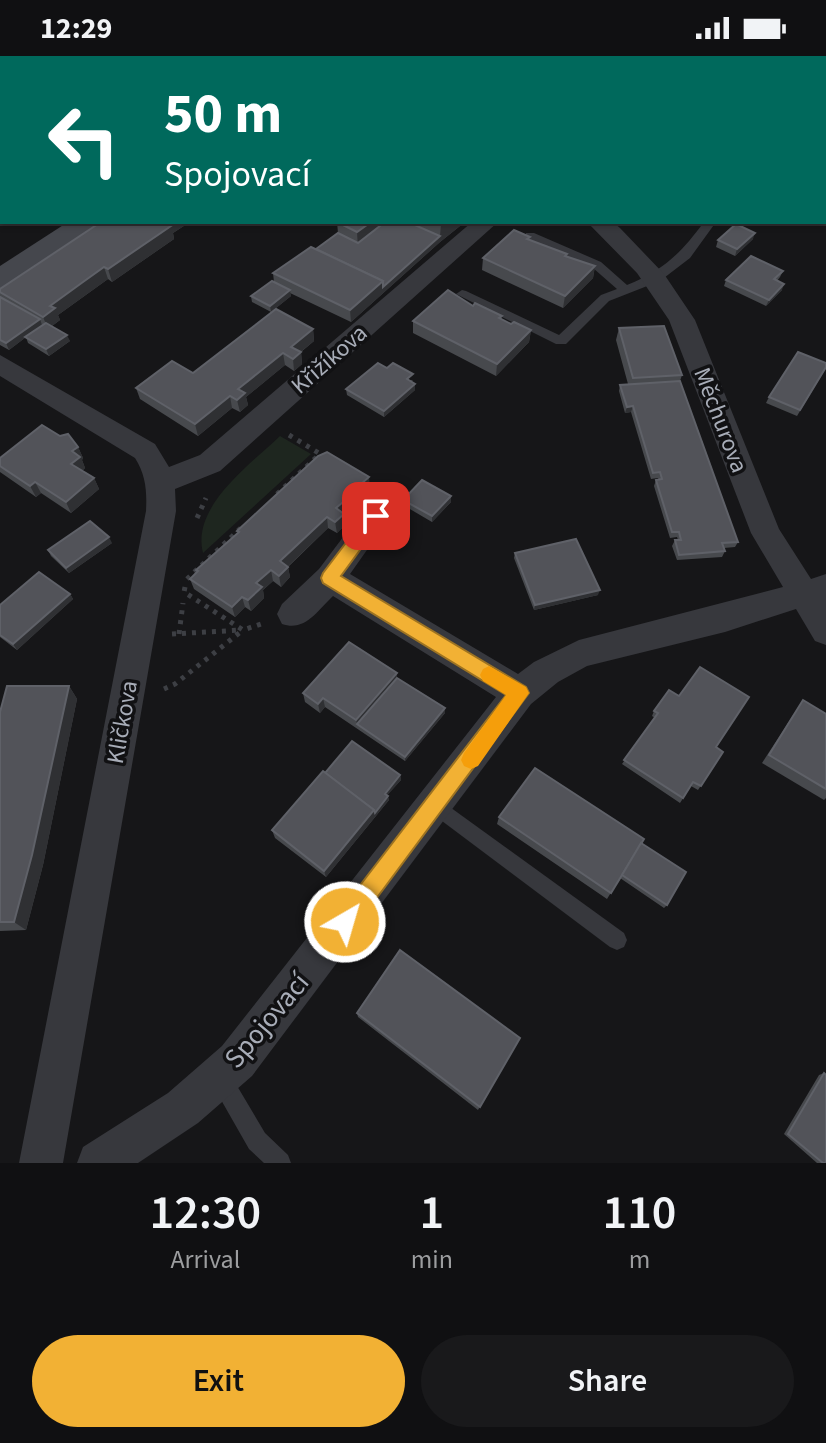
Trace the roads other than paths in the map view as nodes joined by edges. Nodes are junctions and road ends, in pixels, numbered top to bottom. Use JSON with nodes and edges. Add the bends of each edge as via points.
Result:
{"nodes":[{"id":1,"x":87,"y":224,"type":"edge"},
{"id":2,"x":484,"y":224,"type":"edge"},
{"id":3,"x":601,"y":224,"type":"edge"},
{"id":4,"x":709,"y":224,"type":"edge"},
{"id":5,"x":530,"y":236,"type":"edge"},
{"id":6,"x":656,"y":278,"type":"junction"},
{"id":7,"x":0,"y":282,"type":"edge"},
{"id":8,"x":626,"y":290,"type":"junction"},
{"id":9,"x":462,"y":294,"type":"dead end"},
{"id":10,"x":0,"y":364,"type":"edge"},
{"id":11,"x":162,"y":482,"type":"junction"},
{"id":12,"x":376,"y":516,"type":"dead end"},
{"id":13,"x":330,"y":578,"type":"junction"},
{"id":14,"x":813,"y":590,"type":"edge"},
{"id":15,"x":293,"y":614,"type":"road end"},
{"id":16,"x":826,"y":631,"type":"edge"},
{"id":17,"x":519,"y":693,"type":"junction"},
{"id":18,"x":436,"y":806,"type":"junction"},
{"id":19,"x":617,"y":940,"type":"dead end"},
{"id":20,"x":219,"y":1077,"type":"junction"},
{"id":21,"x":41,"y":1163,"type":"edge"},
{"id":22,"x":99,"y":1163,"type":"edge"},
{"id":23,"x":280,"y":1163,"type":"edge"}],
"edges":[{"from":1,"to":7,"type":"main road"},
{"from":2,"to":11,"type":"street","name":"Křižíkova","via":[[210,463]]},
{"from":3,"to":6,"type":"street","name":"Měchurova"},
{"from":4,"to":6,"type":"lane","via":[[686,255]]},
{"from":5,"to":8,"type":"lane","via":[[597,265]]},
{"from":6,"to":8,"type":"lane"},
{"from":6,"to":14,"type":"street","name":"Měchurova","via":[[682,320],[766,533]]},
{"from":8,"to":9,"type":"lane","via":[[605,298],[561,341]]},
{"from":10,"to":11,"type":"street","via":[[145,451]]},
{"from":11,"to":21,"type":"street","name":"Kličkova","via":[[161,511]]},
{"from":12,"to":13,"type":"street"},
{"from":13,"to":15,"type":"street"},
{"from":13,"to":17,"type":"street"},
{"from":14,"to":16,"type":"street","name":"Měchurova"},
{"from":14,"to":17,"type":"street","name":"Spojovací","via":[[579,654]]},
{"from":17,"to":18,"type":"street","name":"Spojovací"},
{"from":18,"to":19,"type":"lane"},
{"from":18,"to":20,"type":"street","name":"Spojovací","via":[[237,1061]]},
{"from":20,"to":22,"type":"street","name":"Spojovací","via":[[183,1108]]},
{"from":20,"to":23,"type":"lane","via":[[257,1141]]}]}
